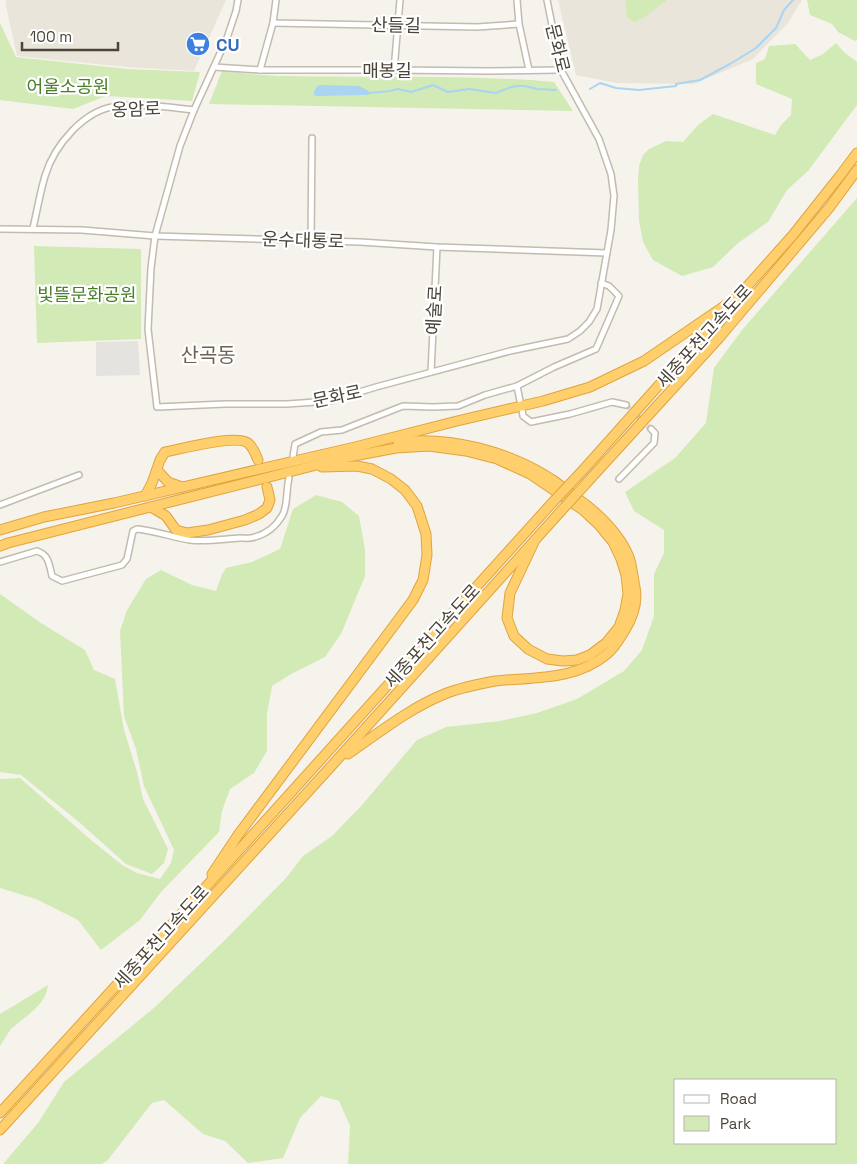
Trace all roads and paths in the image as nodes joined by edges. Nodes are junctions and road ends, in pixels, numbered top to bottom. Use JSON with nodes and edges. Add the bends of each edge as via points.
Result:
{"nodes":[{"id":1,"x":238,"y":0,"type":"edge"},
{"id":2,"x":276,"y":0,"type":"edge"},
{"id":3,"x":400,"y":0,"type":"edge"},
{"id":4,"x":516,"y":0,"type":"edge"},
{"id":5,"x":547,"y":0,"type":"edge"},
{"id":6,"x":273,"y":23,"type":"junction"},
{"id":7,"x":519,"y":24,"type":"junction"},
{"id":8,"x":398,"y":25,"type":"junction"},
{"id":9,"x":214,"y":68,"type":"junction"},
{"id":10,"x":260,"y":70,"type":"junction"},
{"id":11,"x":394,"y":70,"type":"junction"},
{"id":12,"x":529,"y":70,"type":"junction"},
{"id":13,"x":561,"y":70,"type":"junction"},
{"id":14,"x":194,"y":110,"type":"junction"},
{"id":15,"x":312,"y":138,"type":"dead end"},
{"id":16,"x":857,"y":153,"type":"edge"},
{"id":17,"x":857,"y":170,"type":"edge"},
{"id":18,"x":33,"y":228,"type":"junction"},
{"id":19,"x":0,"y":229,"type":"edge"},
{"id":20,"x":155,"y":236,"type":"junction"},
{"id":21,"x":311,"y":240,"type":"junction"},
{"id":22,"x":437,"y":247,"type":"junction"},
{"id":23,"x":607,"y":253,"type":"junction"},
{"id":24,"x":601,"y":283,"type":"junction"},
{"id":25,"x":739,"y":296,"type":"junction"},
{"id":26,"x":431,"y":372,"type":"junction"},
{"id":27,"x":517,"y":386,"type":"junction"},
{"id":28,"x":520,"y":401,"type":"dead end"},
{"id":29,"x":626,"y":405,"type":"tunnel mouth"},
{"id":30,"x":522,"y":410,"type":"dead end"},
{"id":31,"x":652,"y":429,"type":"dead end"},
{"id":32,"x":355,"y":447,"type":"junction"},
{"id":33,"x":293,"y":457,"type":"dead end"},
{"id":34,"x":258,"y":460,"type":"dead end"},
{"id":35,"x":300,"y":469,"type":"junction"},
{"id":36,"x":157,"y":470,"type":"junction"},
{"id":37,"x":79,"y":475,"type":"dead end"},
{"id":38,"x":289,"y":478,"type":"dead end"},
{"id":39,"x":619,"y":479,"type":"dead end"},
{"id":40,"x":182,"y":487,"type":"junction"},
{"id":41,"x":267,"y":487,"type":"dead end"},
{"id":42,"x":144,"y":496,"type":"junction"},
{"id":43,"x":178,"y":499,"type":"junction"},
{"id":44,"x":0,"y":505,"type":"edge"},
{"id":45,"x":151,"y":507,"type":"junction"},
{"id":46,"x":171,"y":523,"type":"junction"},
{"id":47,"x":0,"y":530,"type":"edge"},
{"id":48,"x":535,"y":540,"type":"junction"},
{"id":49,"x":0,"y":546,"type":"edge"},
{"id":50,"x":0,"y":562,"type":"edge"},
{"id":51,"x":335,"y":762,"type":"junction"},
{"id":52,"x":194,"y":900,"type":"junction"},
{"id":53,"x":0,"y":1113,"type":"edge"},
{"id":54,"x":0,"y":1130,"type":"edge"}],
"edges":[{"from":1,"to":9,"type":"street","name":"문화로","via":[[228,38]]},
{"from":2,"to":6,"type":"street"},
{"from":3,"to":8,"type":"street"},
{"from":4,"to":7,"type":"street"},
{"from":5,"to":13,"type":"street","name":"문화로"},
{"from":6,"to":8,"type":"street","name":"산들길"},
{"from":6,"to":10,"type":"street"},
{"from":7,"to":8,"type":"street","name":"산들길","via":[[477,27]]},
{"from":7,"to":12,"type":"street"},
{"from":8,"to":11,"type":"street"},
{"from":9,"to":10,"type":"street","name":"매봉길"},
{"from":9,"to":14,"type":"street","name":"문화로"},
{"from":10,"to":11,"type":"street","name":"매봉길"},
{"from":11,"to":12,"type":"street","name":"매봉길"},
{"from":12,"to":13,"type":"street","name":"매봉길"},
{"from":13,"to":23,"type":"street","name":"문화로","via":[[599,139],[612,174],[614,196]]},
{"from":14,"to":18,"type":"street","name":"옹암로","via":[[116,106],[92,114],[73,129],[45,175]]},
{"from":14,"to":20,"type":"street","name":"문화로","via":[[180,146]]},
{"from":15,"to":21,"type":"street"},
{"from":16,"to":25,"type":"highway","name":"세종포천고속도로","via":[[793,235]]},
{"from":17,"to":48,"type":"highway","name":"세종포천고속도로","bridge":true,"via":[[719,338]]},
{"from":18,"to":19,"type":"street","name":"운수대통로"},
{"from":18,"to":20,"type":"street","name":"운수대통로"},
{"from":20,"to":21,"type":"street","name":"운수대통로"},
{"from":20,"to":26,"type":"street","name":"문화로","via":[[150,268],[148,329],[157,407],[330,401]]},
{"from":21,"to":22,"type":"street","name":"운수대통로"},
{"from":22,"to":23,"type":"street","name":"운수대통로"},
{"from":22,"to":26,"type":"street","name":"예술로"},
{"from":23,"to":24,"type":"street","name":"문화로"},
{"from":24,"to":26,"type":"street","name":"문화로","via":[[597,309],[589,322],[568,339]]},
{"from":24,"to":27,"type":"street","via":[[618,296],[596,349]]},
{"from":25,"to":32,"type":"highway","via":[[644,361],[590,387]]},
{"from":25,"to":52,"type":"highway","name":"세종포천고속도로","bridge":true},
{"from":27,"to":28,"type":"street"},
{"from":27,"to":33,"type":"street","via":[[458,406],[403,406],[342,430],[321,432],[295,444]]},
{"from":29,"to":30,"type":"street","via":[[612,402],[531,422],[523,416]]},
{"from":31,"to":39,"type":"street","via":[[654,443]]},
{"from":32,"to":40,"type":"highway"},
{"from":32,"to":51,"type":"highway","via":[[418,440],[450,442],[504,455],[523,464],[595,511],[628,557],[636,592],[630,621],[619,640],[608,654],[588,666],[566,674],[495,681],[448,693],[420,705]]},
{"from":34,"to":36,"type":"highway","via":[[248,443],[228,440],[165,452]]},
{"from":35,"to":43,"type":"highway"},
{"from":35,"to":48,"type":"highway","via":[[396,448],[429,446],[466,451],[530,474],[583,510],[613,542],[626,575],[628,594],[619,626],[606,643],[577,660],[547,659],[528,649],[514,636],[508,618],[510,593]]},
{"from":35,"to":52,"type":"highway","via":[[357,466],[391,478],[416,506],[426,534],[423,580],[413,600],[238,835]]},
{"from":36,"to":40,"type":"highway","via":[[168,482]]},
{"from":36,"to":42,"type":"highway"},
{"from":37,"to":44,"type":"street"},
{"from":38,"to":50,"type":"street","via":[[283,516],[267,532],[253,538],[200,541],[137,529],[133,532],[127,559],[122,565],[62,581],[52,576],[49,560],[37,551]]},
{"from":40,"to":42,"type":"highway"},
{"from":41,"to":46,"type":"highway","via":[[270,500],[267,508],[245,520],[187,533],[176,530]]},
{"from":42,"to":47,"type":"highway","via":[[44,517]]},
{"from":43,"to":45,"type":"highway"},
{"from":43,"to":46,"type":"highway","via":[[171,511]]},
{"from":45,"to":46,"type":"highway"},
{"from":45,"to":49,"type":"highway"},
{"from":48,"to":51,"type":"highway","name":"세종포천고속도로"},
{"from":51,"to":54,"type":"highway","name":"세종포천고속도로"},
{"from":52,"to":53,"type":"highway","name":"세종포천고속도로"}]}
